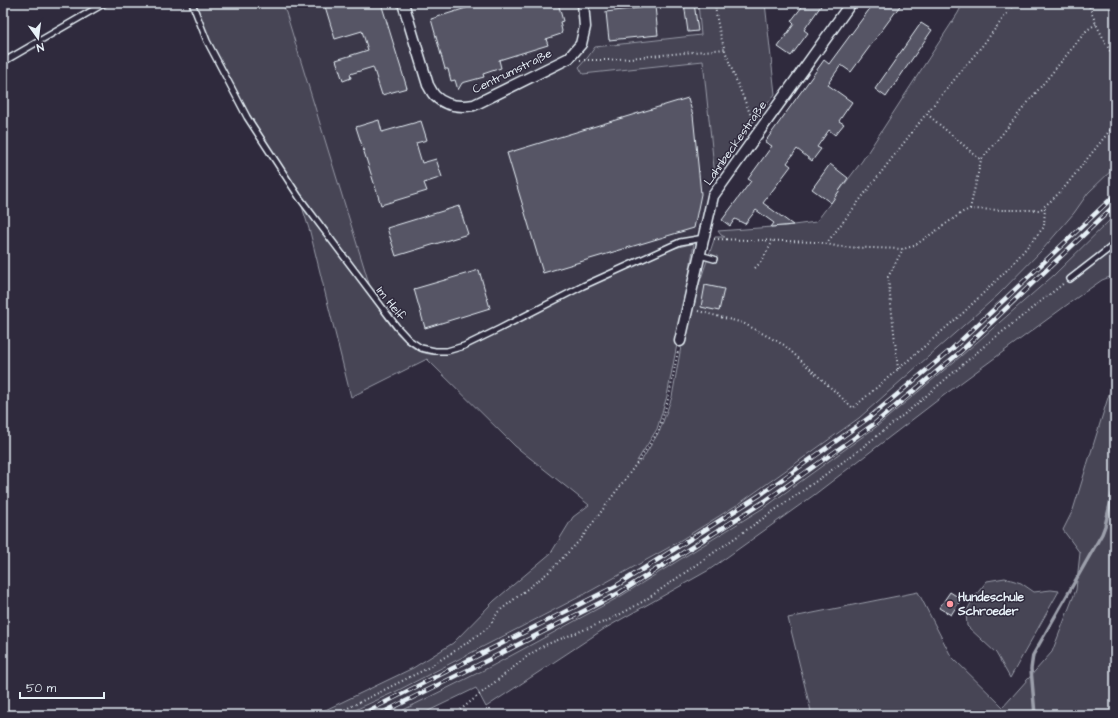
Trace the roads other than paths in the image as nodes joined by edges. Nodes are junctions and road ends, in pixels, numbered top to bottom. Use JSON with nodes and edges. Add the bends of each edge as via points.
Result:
{"nodes":[{"id":1,"x":105,"y":3,"type":"edge"},
{"id":2,"x":192,"y":3,"type":"edge"},
{"id":3,"x":403,"y":3,"type":"edge"},
{"id":4,"x":583,"y":3,"type":"edge"},
{"id":5,"x":851,"y":3,"type":"edge"},
{"id":6,"x":3,"y":62,"type":"edge"},
{"id":7,"x":704,"y":238,"type":"junction"},
{"id":8,"x":1115,"y":244,"type":"edge"},
{"id":9,"x":700,"y":255,"type":"junction"},
{"id":10,"x":714,"y":259,"type":"dead end"},
{"id":11,"x":1070,"y":279,"type":"road end"},
{"id":12,"x":680,"y":341,"type":"road end"}],
"edges":[{"from":1,"to":6,"type":"lane"},
{"from":2,"to":7,"type":"lane","name":"Im Helf","via":[[207,41],[247,117],[299,198],[397,327],[421,348],[435,352],[464,346],[583,286],[680,242]]},
{"from":3,"to":4,"type":"street","name":"Centrumstraße","via":[[428,85],[435,95],[446,103],[462,107],[474,105],[569,58],[581,44],[585,27]]},
{"from":5,"to":7,"type":"street","name":"Lahnbeckestraße","via":[[713,196]]},
{"from":7,"to":9,"type":"street","name":"Lahnbeckestraße"},
{"from":8,"to":11,"type":"lane"},
{"from":9,"to":10,"type":"lane"},
{"from":9,"to":12,"type":"street","name":"Lahnbeckestraße"}]}
